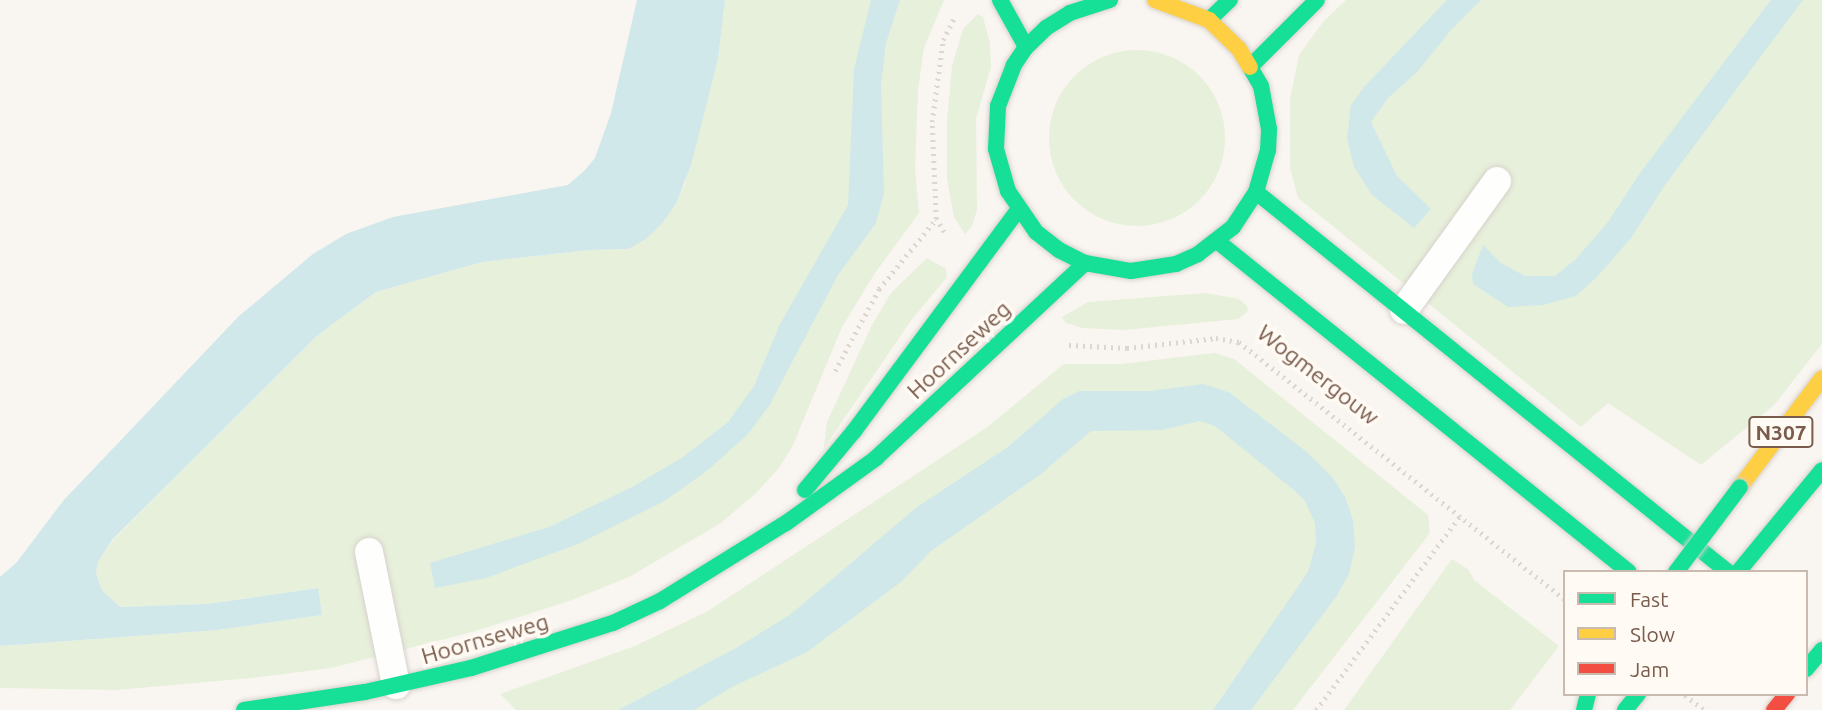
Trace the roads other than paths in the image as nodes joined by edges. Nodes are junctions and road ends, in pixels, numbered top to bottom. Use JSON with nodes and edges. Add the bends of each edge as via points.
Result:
{"nodes":[{"id":1,"x":1000,"y":0,"type":"edge"},
{"id":2,"x":1155,"y":0,"type":"edge"},
{"id":3,"x":1230,"y":0,"type":"edge"},
{"id":4,"x":1317,"y":0,"type":"edge"},
{"id":5,"x":1100,"y":1,"type":"edge"},
{"id":6,"x":1209,"y":20,"type":"junction"},
{"id":7,"x":1026,"y":47,"type":"junction"},
{"id":8,"x":1251,"y":66,"type":"junction"},
{"id":9,"x":1497,"y":181,"type":"dead end"},
{"id":10,"x":1256,"y":192,"type":"junction"},
{"id":11,"x":1018,"y":210,"type":"junction"},
{"id":12,"x":1217,"y":241,"type":"junction"},
{"id":13,"x":1085,"y":263,"type":"junction"},
{"id":14,"x":1404,"y":310,"type":"junction"},
{"id":15,"x":1822,"y":378,"type":"edge"},
{"id":16,"x":1822,"y":470,"type":"edge"},
{"id":17,"x":369,"y":552,"type":"dead end"},
{"id":18,"x":724,"y":565,"type":"junction"},
{"id":19,"x":1627,"y":570,"type":"edge"},
{"id":20,"x":1678,"y":570,"type":"edge"},
{"id":21,"x":1726,"y":570,"type":"edge"},
{"id":22,"x":1740,"y":570,"type":"edge"},
{"id":23,"x":1819,"y":646,"type":"edge"},
{"id":24,"x":1808,"y":666,"type":"edge"},
{"id":25,"x":396,"y":685,"type":"junction"},
{"id":26,"x":1636,"y":696,"type":"edge"},
{"id":27,"x":1786,"y":696,"type":"edge"},
{"id":28,"x":366,"y":701,"type":"edge"},
{"id":29,"x":244,"y":710,"type":"edge"},
{"id":30,"x":1625,"y":710,"type":"edge"},
{"id":31,"x":1801,"y":710,"type":"edge"}],
"edges":[{"from":1,"to":7,"type":"main road"},
{"from":2,"to":6,"type":"main road"},
{"from":3,"to":6,"type":"main road"},
{"from":4,"to":8,"type":"main road"},
{"from":5,"to":7,"type":"main road","via":[[1046,28]]},
{"from":6,"to":8,"type":"main road"},
{"from":7,"to":11,"type":"main road","via":[[1005,85],[995,128],[1000,171]]},
{"from":8,"to":10,"type":"main road","via":[[1261,86],[1269,129],[1264,172]]},
{"from":9,"to":14,"type":"lane"},
{"from":10,"to":12,"type":"main road","via":[[1246,211]]},
{"from":10,"to":14,"type":"main road"},
{"from":11,"to":13,"type":"main road","via":[[1059,250]]},
{"from":11,"to":18,"type":"main road","name":"Hoornseweg","via":[[824,471]]},
{"from":12,"to":13,"type":"main road","via":[[1198,254],[1154,269],[1131,271]]},
{"from":12,"to":19,"type":"main road","name":"Wogmergouw"},
{"from":13,"to":18,"type":"main road","name":"Hoornseweg","via":[[876,458]]},
{"from":14,"to":21,"type":"main road"},
{"from":15,"to":20,"type":"main road","number":"N307","bridge":true},
{"from":16,"to":22,"type":"main road","number":"N307"},
{"from":17,"to":25,"type":"lane"},
{"from":18,"to":25,"type":"main road","name":"Hoornseweg","via":[[613,623],[471,668]]},
{"from":23,"to":24,"type":"main road"},
{"from":25,"to":28,"type":"main road","name":"Hoornseweg"},
{"from":26,"to":30,"type":"main road"},
{"from":27,"to":31,"type":"main road"},
{"from":28,"to":29,"type":"main road","name":"Hoornseweg"}]}
